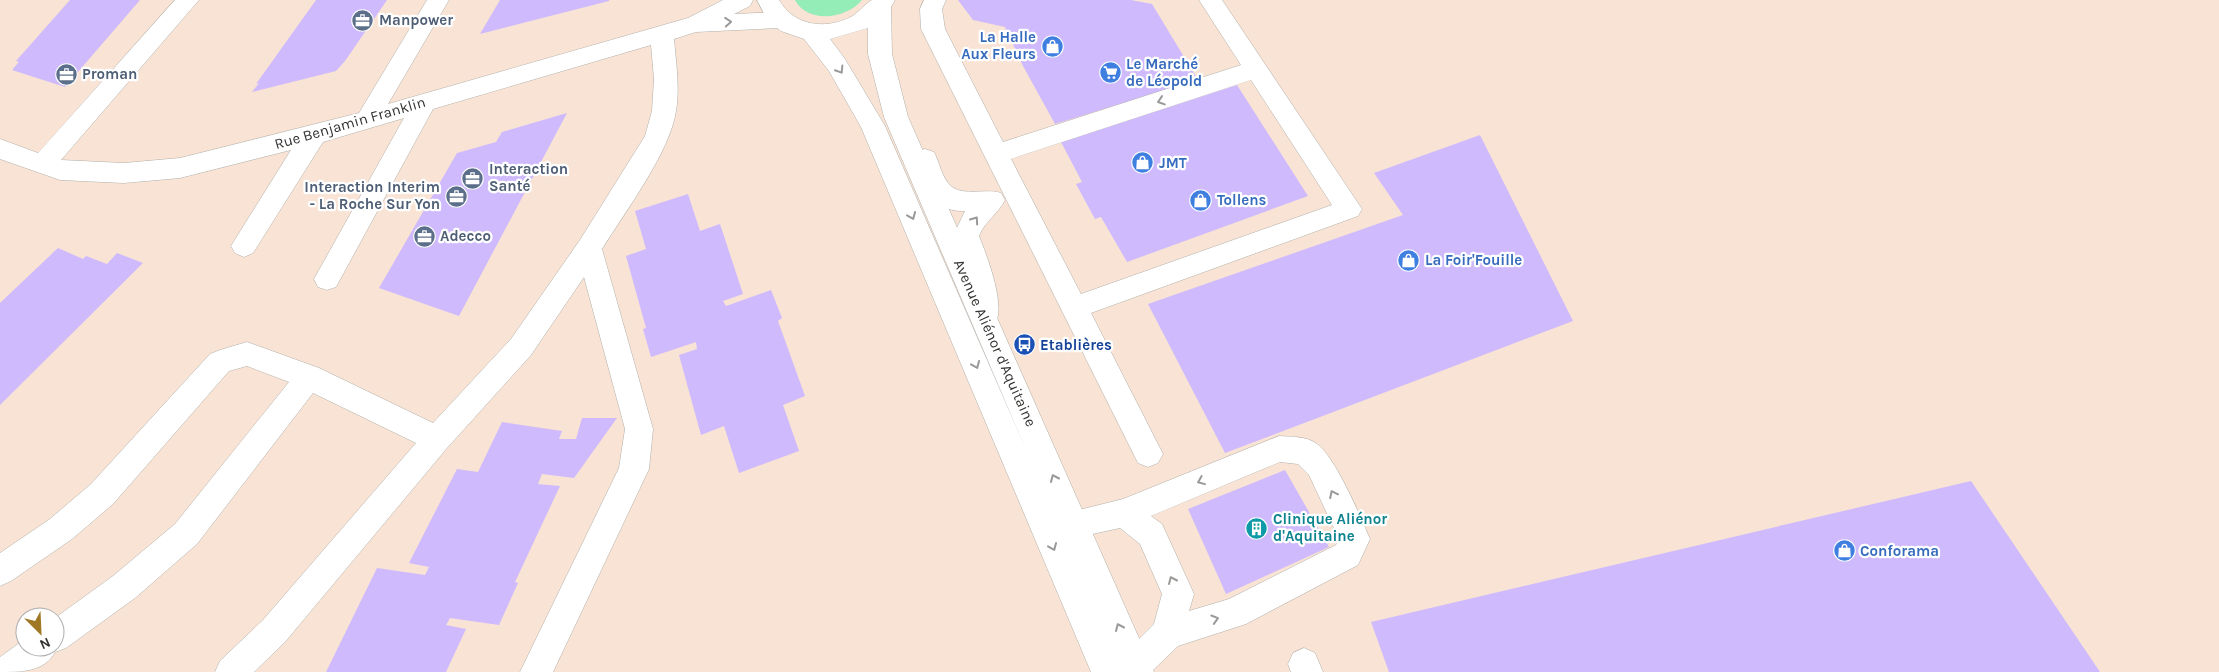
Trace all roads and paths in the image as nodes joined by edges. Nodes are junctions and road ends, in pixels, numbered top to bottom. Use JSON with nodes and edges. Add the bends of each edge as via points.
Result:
{"nodes":[{"id":1,"x":188,"y":0,"type":"edge"},
{"id":2,"x":438,"y":0,"type":"edge"},
{"id":3,"x":742,"y":0,"type":"edge"},
{"id":4,"x":768,"y":0,"type":"edge"},
{"id":5,"x":935,"y":0,"type":"edge"},
{"id":6,"x":1210,"y":0,"type":"edge"},
{"id":7,"x":882,"y":4,"type":"edge"},
{"id":8,"x":780,"y":20,"type":"junction"},
{"id":9,"x":696,"y":24,"type":"junction"},
{"id":10,"x":811,"y":31,"type":"junction"},
{"id":11,"x":662,"y":34,"type":"junction"},
{"id":12,"x":1257,"y":69,"type":"junction"},
{"id":13,"x":884,"y":74,"type":"junction"},
{"id":14,"x":425,"y":102,"type":"junction"},
{"id":15,"x":368,"y":118,"type":"junction"},
{"id":16,"x":314,"y":134,"type":"junction"},
{"id":17,"x":0,"y":149,"type":"edge"},
{"id":18,"x":997,"y":154,"type":"junction"},
{"id":19,"x":43,"y":164,"type":"junction"},
{"id":20,"x":1004,"y":194,"type":"junction"},
{"id":21,"x":244,"y":246,"type":"dead end"},
{"id":22,"x":589,"y":248,"type":"junction"},
{"id":23,"x":327,"y":279,"type":"dead end"},
{"id":24,"x":1075,"y":307,"type":"junction"},
{"id":25,"x":990,"y":333,"type":"junction"},
{"id":26,"x":309,"y":377,"type":"junction"},
{"id":27,"x":437,"y":439,"type":"junction"},
{"id":28,"x":1148,"y":454,"type":"dead end"},
{"id":29,"x":1124,"y":512,"type":"junction"},
{"id":30,"x":1074,"y":524,"type":"junction"},
{"id":31,"x":0,"y":572,"type":"edge"},
{"id":32,"x":65,"y":630,"type":"edge"},
{"id":33,"x":1168,"y":633,"type":"junction"},
{"id":34,"x":27,"y":657,"type":"edge"},
{"id":35,"x":1127,"y":670,"type":"edge"},
{"id":36,"x":6,"y":672,"type":"edge"},
{"id":37,"x":231,"y":672,"type":"edge"},
{"id":38,"x":536,"y":672,"type":"edge"}],
"edges":[{"from":1,"to":19,"type":"main road"},
{"from":2,"to":15,"type":"main road"},
{"from":3,"to":9,"type":"main road","name":"Rue Benjamin Franklin"},
{"from":4,"to":8,"type":"main road","via":[[771,10]]},
{"from":5,"to":18,"type":"main road","via":[[931,9],[932,28]]},
{"from":6,"to":12,"type":"main road"},
{"from":7,"to":10,"type":"main road","via":[[867,19],[850,27],[830,32]]},
{"from":7,"to":13,"type":"main road","name":"Avenue Aliénor d'Aquitaine","via":[[880,54]]},
{"from":9,"to":8,"type":"main road","name":"Rue Benjamin Franklin","one_way":true},
{"from":8,"to":10,"type":"main road"},
{"from":9,"to":11,"type":"main road","name":"Rue Benjamin Franklin"},
{"from":10,"to":35,"type":"main road","name":"Avenue Aliénor d'Aquitaine","one_way":true,"via":[[837,65],[873,126]]},
{"from":11,"to":14,"type":"main road","name":"Rue Benjamin Franklin"},
{"from":11,"to":22,"type":"main road","via":[[666,79],[664,111],[657,138]]},
{"from":12,"to":18,"type":"main road","one_way":true},
{"from":12,"to":24,"type":"main road","via":[[1349,208]]},
{"from":13,"to":20,"type":"main road","via":[[940,192],[958,201]]},
{"from":13,"to":25,"type":"main road","name":"Avenue Aliénor d'Aquitaine","via":[[896,118]]},
{"from":14,"to":15,"type":"main road","name":"Rue Benjamin Franklin"},
{"from":14,"to":23,"type":"main road"},
{"from":15,"to":16,"type":"main road","name":"Rue Benjamin Franklin"},
{"from":16,"to":19,"type":"main road","name":"Rue Benjamin Franklin","via":[[180,168],[124,173],[60,170]]},
{"from":16,"to":21,"type":"main road"},
{"from":17,"to":19,"type":"main road","name":"Rue Benjamin Franklin"},
{"from":18,"to":20,"type":"main road"},
{"from":20,"to":24,"type":"main road"},
{"from":25,"to":20,"type":"main road","one_way":true,"via":[[976,263],[966,236],[972,220]]},
{"from":22,"to":27,"type":"main road","via":[[521,347]]},
{"from":22,"to":38,"type":"main road","via":[[639,429],[634,469]]},
{"from":24,"to":28,"type":"main road"},
{"from":30,"to":25,"type":"main road","name":"Avenue Aliénor d'Aquitaine","one_way":true},
{"from":26,"to":27,"type":"main road"},
{"from":26,"to":31,"type":"main road","via":[[248,354],[220,362],[102,494],[61,529]]},
{"from":26,"to":32,"type":"main road","via":[[186,534],[124,587]]},
{"from":27,"to":37,"type":"main road","via":[[274,631]]},
{"from":29,"to":30,"type":"main road"},
{"from":33,"to":29,"type":"main road","one_way":true,"via":[[1178,594],[1151,534]]},
{"from":33,"to":29,"type":"main road","one_way":true,"via":[[1235,613],[1347,554],[1356,539],[1320,466],[1306,452],[1279,449]]},
{"from":35,"to":30,"type":"main road","name":"Avenue Aliénor d'Aquitaine","one_way":true},
{"from":33,"to":35,"type":"main road"},
{"from":34,"to":36,"type":"main road"}]}
